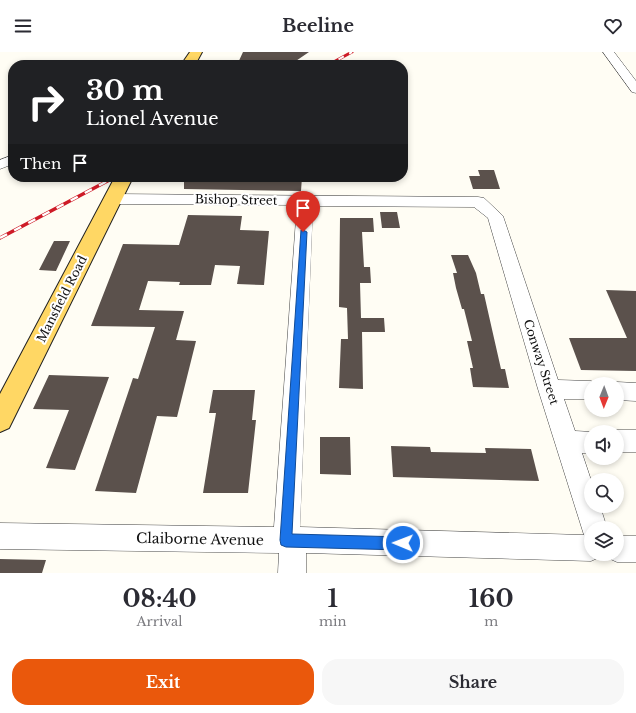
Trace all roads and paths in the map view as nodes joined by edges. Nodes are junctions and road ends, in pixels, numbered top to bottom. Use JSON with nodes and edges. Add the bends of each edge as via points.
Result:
{"nodes":[{"id":1,"x":608,"y":52,"type":"edge"},
{"id":2,"x":622,"y":71,"type":"junction"},
{"id":3,"x":636,"y":71,"type":"edge"},
{"id":4,"x":636,"y":89,"type":"edge"},
{"id":5,"x":121,"y":182,"type":"edge"},
{"id":6,"x":112,"y":199,"type":"junction"},
{"id":7,"x":305,"y":201,"type":"junction"},
{"id":8,"x":478,"y":202,"type":"joint"},
{"id":9,"x":549,"y":389,"type":"junction"},
{"id":10,"x":584,"y":390,"type":"edge"},
{"id":11,"x":624,"y":391,"type":"edge"},
{"id":12,"x":636,"y":392,"type":"edge"},
{"id":13,"x":0,"y":420,"type":"edge"},
{"id":14,"x":624,"y":441,"type":"edge"},
{"id":15,"x":636,"y":441,"type":"edge"},
{"id":16,"x":567,"y":442,"type":"junction"},
{"id":17,"x":584,"y":442,"type":"edge"},
{"id":18,"x":592,"y":521,"type":"edge"},
{"id":19,"x":0,"y":536,"type":"edge"},
{"id":20,"x":289,"y":540,"type":"junction"},
{"id":21,"x":584,"y":548,"type":"edge"},
{"id":22,"x":624,"y":549,"type":"edge"},
{"id":23,"x":636,"y":549,"type":"edge"},
{"id":24,"x":292,"y":573,"type":"edge"}],
"edges":[{"from":1,"to":2,"type":"street"},
{"from":2,"to":3,"type":"street"},
{"from":2,"to":4,"type":"street"},
{"from":5,"to":6,"type":"main road","name":"Mansfield Road"},
{"from":6,"to":7,"type":"street","name":"Bishop Street"},
{"from":6,"to":13,"type":"main road","name":"Mansfield Road"},
{"from":7,"to":8,"type":"street","name":"Bishop Street"},
{"from":7,"to":20,"type":"street"},
{"from":8,"to":9,"type":"street","name":"Conway Street","via":[[495,216]]},
{"from":9,"to":10,"type":"street"},
{"from":9,"to":16,"type":"street","name":"Conway Street"},
{"from":11,"to":12,"type":"street"},
{"from":14,"to":15,"type":"street"},
{"from":16,"to":17,"type":"street"},
{"from":16,"to":18,"type":"street","name":"Conway Street"},
{"from":19,"to":20,"type":"street","name":"Claiborne Avenue"},
{"from":20,"to":21,"type":"street","name":"Claiborne Avenue"},
{"from":20,"to":24,"type":"street"},
{"from":22,"to":23,"type":"street"}]}
